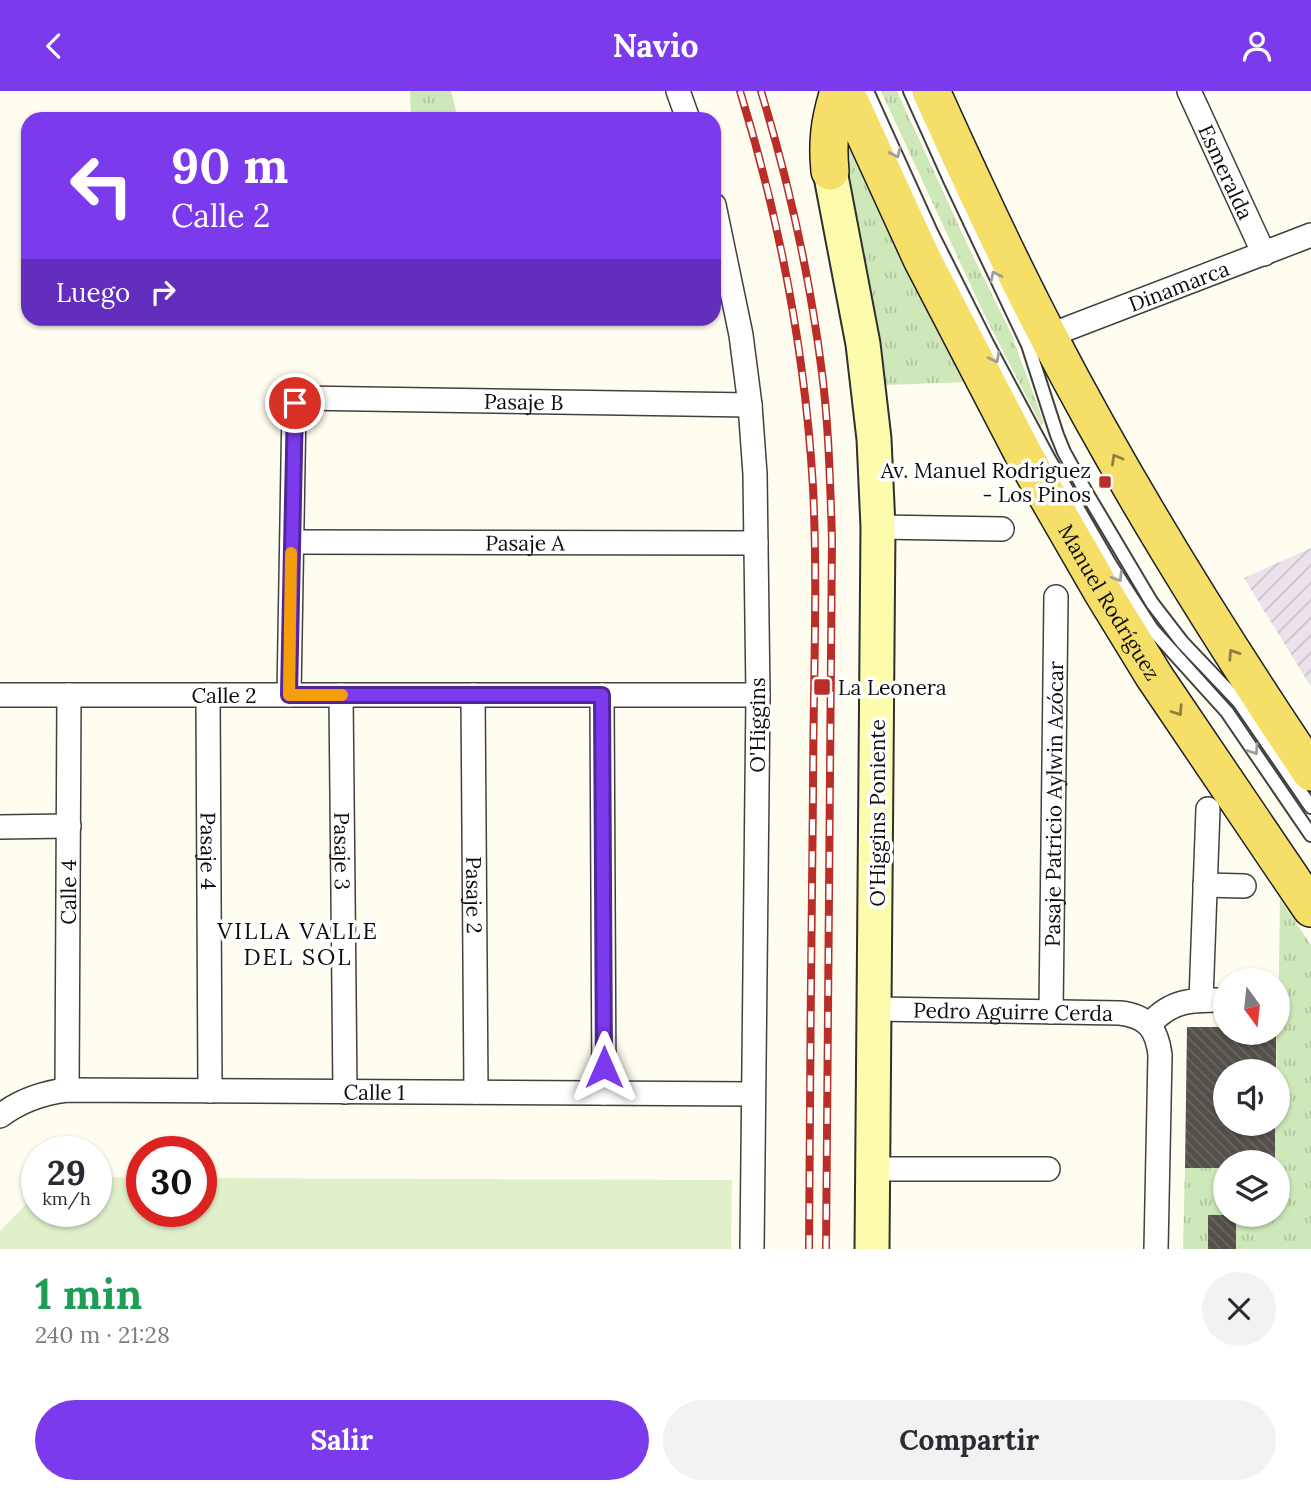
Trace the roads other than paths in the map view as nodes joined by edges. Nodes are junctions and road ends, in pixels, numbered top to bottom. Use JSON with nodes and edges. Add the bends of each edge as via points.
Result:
{"nodes":[{"id":1,"x":678,"y":91,"type":"edge"},
{"id":2,"x":839,"y":91,"type":"edge"},
{"id":3,"x":845,"y":91,"type":"edge"},
{"id":4,"x":867,"y":91,"type":"edge"},
{"id":5,"x":910,"y":91,"type":"edge"},
{"id":6,"x":931,"y":91,"type":"edge"},
{"id":7,"x":1189,"y":91,"type":"edge"},
{"id":8,"x":686,"y":112,"type":"edge"},
{"id":9,"x":830,"y":171,"type":"joint"},
{"id":10,"x":1311,"y":235,"type":"edge"},
{"id":11,"x":1264,"y":254,"type":"junction"},
{"id":12,"x":721,"y":264,"type":"edge"},
{"id":13,"x":1048,"y":335,"type":"junction"},
{"id":14,"x":750,"y":405,"type":"junction"},
{"id":15,"x":878,"y":527,"type":"junction"},
{"id":16,"x":1002,"y":529,"type":"dead end"},
{"id":17,"x":292,"y":542,"type":"junction"},
{"id":18,"x":756,"y":543,"type":"junction"},
{"id":19,"x":1056,"y":597,"type":"dead end"},
{"id":20,"x":0,"y":695,"type":"edge"},
{"id":21,"x":69,"y":695,"type":"junction"},
{"id":22,"x":208,"y":695,"type":"junction"},
{"id":23,"x":289,"y":695,"type":"junction"},
{"id":24,"x":341,"y":695,"type":"junction"},
{"id":25,"x":473,"y":695,"type":"junction"},
{"id":26,"x":602,"y":695,"type":"junction"},
{"id":27,"x":758,"y":695,"type":"junction"},
{"id":28,"x":1311,"y":772,"type":"edge"},
{"id":29,"x":1311,"y":807,"type":"edge"},
{"id":30,"x":1208,"y":809,"type":"dead end"},
{"id":31,"x":69,"y":826,"type":"junction"},
{"id":32,"x":0,"y":827,"type":"edge"},
{"id":33,"x":1311,"y":835,"type":"edge"},
{"id":34,"x":1205,"y":884,"type":"junction"},
{"id":35,"x":1244,"y":886,"type":"dead end"},
{"id":36,"x":1311,"y":908,"type":"edge"},
{"id":37,"x":1201,"y":1000,"type":"junction"},
{"id":38,"x":1213,"y":1000,"type":"edge"},
{"id":39,"x":875,"y":1009,"type":"junction"},
{"id":40,"x":1051,"y":1012,"type":"junction"},
{"id":41,"x":1149,"y":1025,"type":"junction"},
{"id":42,"x":67,"y":1090,"type":"junction"},
{"id":43,"x":211,"y":1091,"type":"junction"},
{"id":44,"x":345,"y":1092,"type":"junction"},
{"id":45,"x":477,"y":1092,"type":"junction"},
{"id":46,"x":604,"y":1093,"type":"junction"},
{"id":47,"x":753,"y":1094,"type":"junction"},
{"id":48,"x":0,"y":1116,"type":"edge"},
{"id":49,"x":874,"y":1169,"type":"junction"},
{"id":50,"x":1048,"y":1169,"type":"dead end"},
{"id":51,"x":752,"y":1249,"type":"edge"},
{"id":52,"x":872,"y":1249,"type":"edge"},
{"id":53,"x":1156,"y":1249,"type":"edge"}],
"edges":[{"from":1,"to":8,"type":"street"},
{"from":2,"to":9,"type":"main road","via":[[830,122]]},
{"from":3,"to":36,"type":"main road","name":"Manuel Rodríguez","one_way":true,"via":[[922,259],[1027,461],[1154,676]]},
{"from":4,"to":33,"type":"lane","one_way":true,"via":[[987,343],[1110,564],[1152,629],[1233,720]]},
{"from":29,"to":5,"type":"lane","one_way":true,"via":[[1239,702],[1159,613],[1081,484],[1057,435],[1028,345]]},
{"from":6,"to":13,"type":"main road"},
{"from":7,"to":11,"type":"street","name":"Esmeralda"},
{"from":9,"to":15,"type":"street","name":"O'Higgins Poniente","via":[[863,344]]},
{"from":10,"to":11,"type":"street","name":"Dinamarca"},
{"from":11,"to":13,"type":"street","name":"Dinamarca"},
{"from":12,"to":14,"type":"street","name":"O'Higgins","via":[[741,335]]},
{"from":28,"to":13,"type":"main road","one_way":true,"via":[[1191,587]]},
{"from":14,"to":17,"type":"street","name":"Pasaje B","via":[[304,397],[294,406]]},
{"from":14,"to":18,"type":"street","name":"O'Higgins"},
{"from":15,"to":16,"type":"street"},
{"from":15,"to":39,"type":"street","name":"O'Higgins Poniente"},
{"from":17,"to":18,"type":"street","name":"Pasaje A"},
{"from":17,"to":23,"type":"street"},
{"from":18,"to":27,"type":"street","name":"O'Higgins"},
{"from":19,"to":40,"type":"street","name":"Pasaje Patricio Aylwin Azócar"},
{"from":20,"to":21,"type":"street","name":"Calle 2"},
{"from":21,"to":22,"type":"street","name":"Calle 2"},
{"from":21,"to":31,"type":"street","name":"Calle 4"},
{"from":22,"to":23,"type":"street","name":"Calle 2"},
{"from":22,"to":43,"type":"street","name":"Pasaje 4"},
{"from":23,"to":24,"type":"street","name":"Calle 2"},
{"from":24,"to":25,"type":"street","name":"Calle 2"},
{"from":24,"to":44,"type":"street","name":"Pasaje 3"},
{"from":25,"to":26,"type":"street","name":"Calle 2"},
{"from":25,"to":45,"type":"street","name":"Pasaje 2"},
{"from":26,"to":27,"type":"street","name":"Calle 2"},
{"from":26,"to":46,"type":"street"},
{"from":27,"to":47,"type":"street","name":"O'Higgins"},
{"from":30,"to":34,"type":"street"},
{"from":31,"to":32,"type":"street"},
{"from":31,"to":42,"type":"street","name":"Calle 4"},
{"from":34,"to":35,"type":"street"},
{"from":34,"to":37,"type":"street"},
{"from":37,"to":38,"type":"street"},
{"from":37,"to":41,"type":"street","via":[[1171,1006]]},
{"from":39,"to":40,"type":"street","name":"Pedro Aguirre Cerda"},
{"from":39,"to":49,"type":"street","name":"O'Higgins Poniente"},
{"from":40,"to":41,"type":"street","name":"Pedro Aguirre Cerda","via":[[1129,1014]]},
{"from":41,"to":53,"type":"street","via":[[1160,1055]]},
{"from":42,"to":43,"type":"street","name":"Calle 1"},
{"from":42,"to":48,"type":"street","name":"Calle 1","via":[[29,1098]]},
{"from":43,"to":44,"type":"street","name":"Calle 1"},
{"from":44,"to":45,"type":"street","name":"Calle 1"},
{"from":45,"to":46,"type":"street","name":"Calle 1"},
{"from":46,"to":47,"type":"street","name":"Calle 1"},
{"from":47,"to":51,"type":"street","name":"O'Higgins"},
{"from":49,"to":50,"type":"street"},
{"from":49,"to":52,"type":"street","name":"O'Higgins Poniente"}]}
